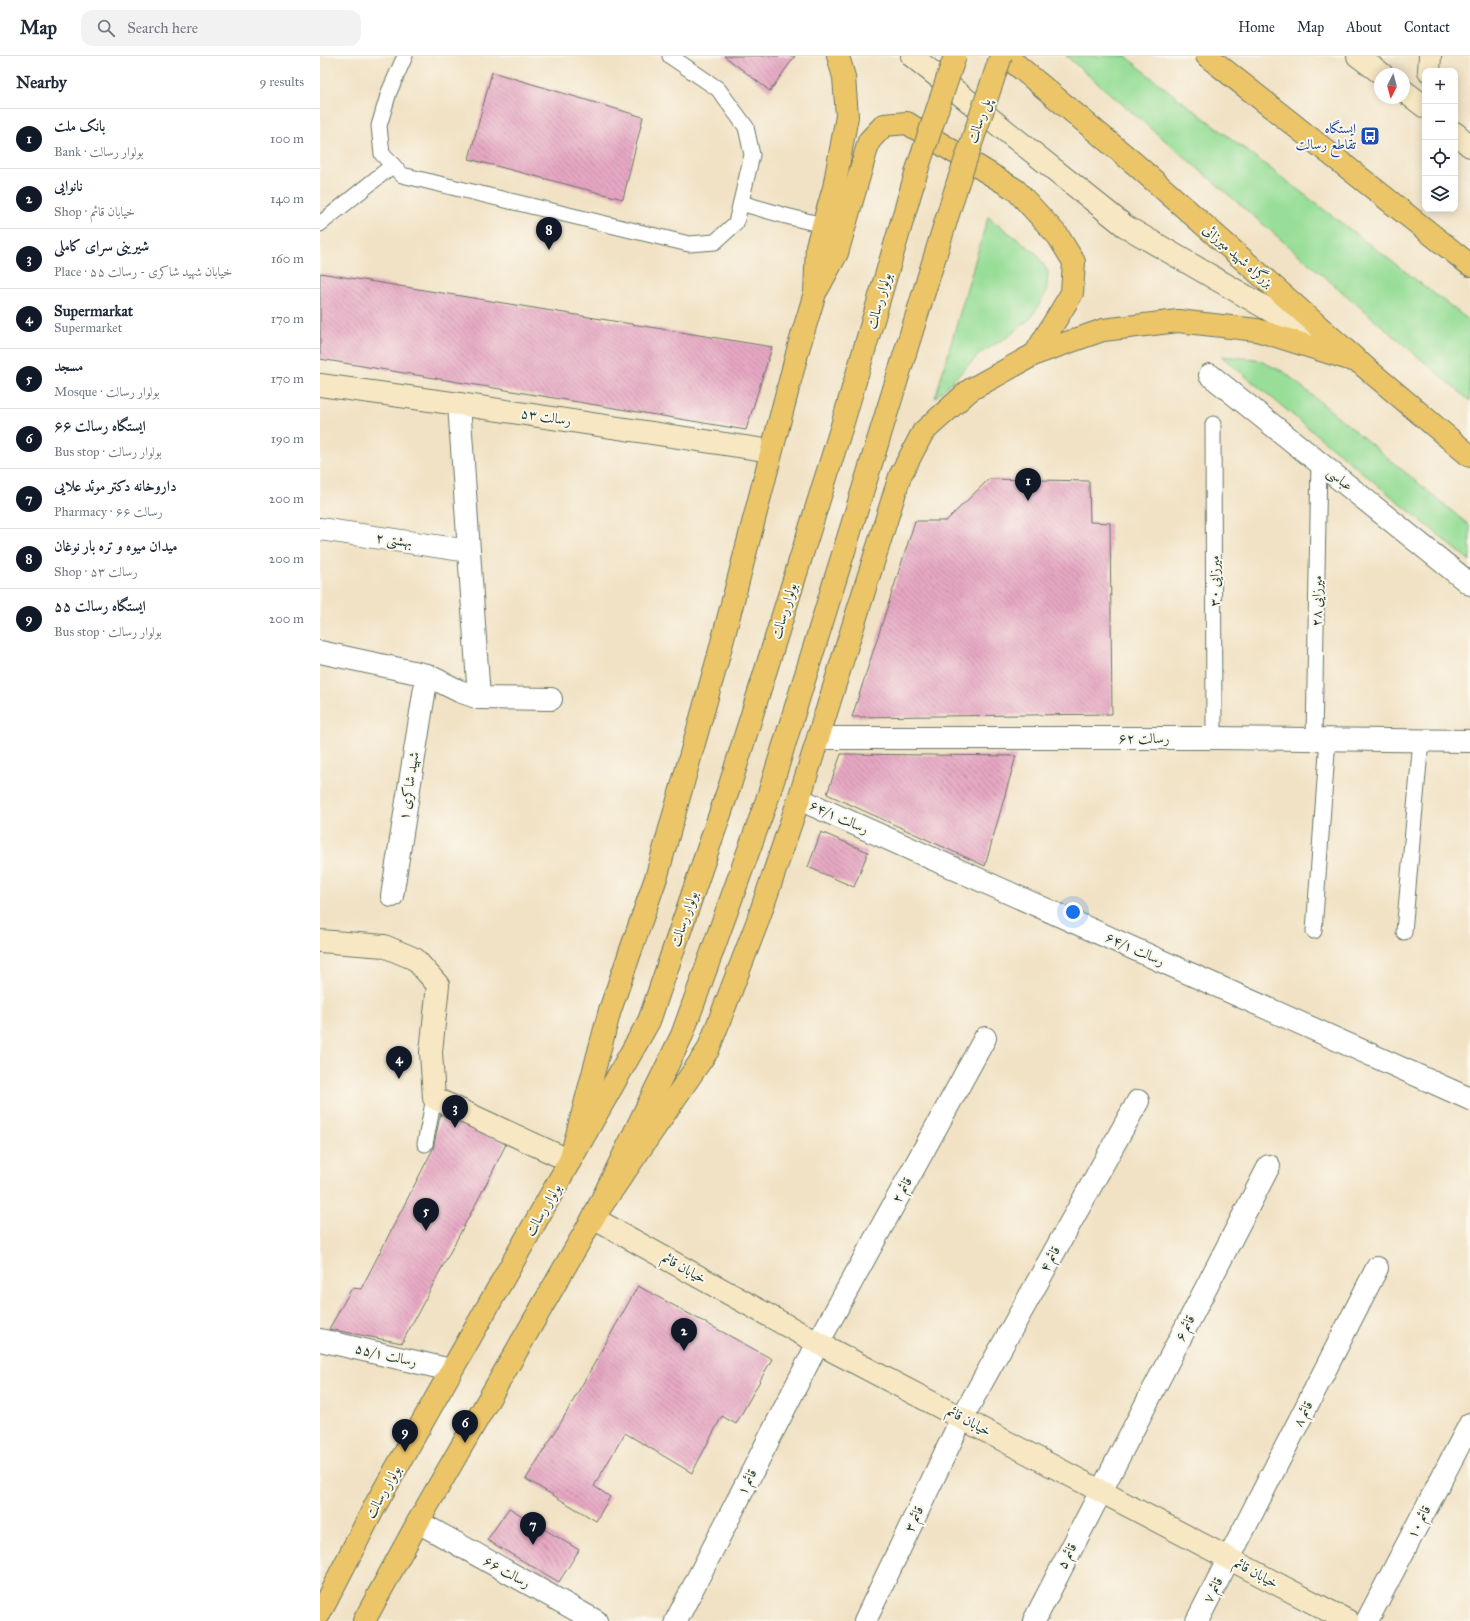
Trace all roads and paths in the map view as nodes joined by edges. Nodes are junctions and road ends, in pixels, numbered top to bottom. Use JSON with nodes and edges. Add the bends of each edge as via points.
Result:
{"nodes":[{"id":1,"x":405,"y":56,"type":"edge"},
{"id":2,"x":670,"y":56,"type":"edge"},
{"id":3,"x":838,"y":56,"type":"edge"},
{"id":4,"x":912,"y":56,"type":"edge"},
{"id":5,"x":955,"y":56,"type":"edge"},
{"id":6,"x":1000,"y":56,"type":"edge"},
{"id":7,"x":1006,"y":56,"type":"edge"},
{"id":8,"x":1207,"y":56,"type":"edge"},
{"id":9,"x":1358,"y":56,"type":"edge"},
{"id":10,"x":1430,"y":56,"type":"edge"},
{"id":11,"x":1374,"y":68,"type":"edge"},
{"id":12,"x":1429,"y":68,"type":"edge"},
{"id":13,"x":1410,"y":96,"type":"edge"},
{"id":14,"x":1422,"y":105,"type":"edge"},
{"id":15,"x":1458,"y":136,"type":"edge"},
{"id":16,"x":1470,"y":146,"type":"edge"},
{"id":17,"x":393,"y":165,"type":"junction"},
{"id":18,"x":741,"y":203,"type":"junction"},
{"id":19,"x":320,"y":224,"type":"edge"},
{"id":20,"x":823,"y":224,"type":"junction"},
{"id":21,"x":1470,"y":265,"type":"edge"},
{"id":22,"x":815,"y":293,"type":"junction"},
{"id":23,"x":1035,"y":354,"type":"junction"},
{"id":24,"x":1359,"y":362,"type":"junction"},
{"id":25,"x":1210,"y":375,"type":"dead end"},
{"id":26,"x":320,"y":385,"type":"edge"},
{"id":27,"x":458,"y":404,"type":"junction"},
{"id":28,"x":1213,"y":424,"type":"dead end"},
{"id":29,"x":771,"y":451,"type":"junction"},
{"id":30,"x":1470,"y":456,"type":"edge"},
{"id":31,"x":1319,"y":462,"type":"junction"},
{"id":32,"x":320,"y":529,"type":"edge"},
{"id":33,"x":468,"y":551,"type":"junction"},
{"id":34,"x":1470,"y":584,"type":"edge"},
{"id":35,"x":320,"y":652,"type":"edge"},
{"id":36,"x":427,"y":675,"type":"junction"},
{"id":37,"x":479,"y":698,"type":"junction"},
{"id":38,"x":551,"y":699,"type":"dead end"},
{"id":39,"x":818,"y":738,"type":"junction"},
{"id":40,"x":1214,"y":738,"type":"junction"},
{"id":41,"x":1321,"y":739,"type":"junction"},
{"id":42,"x":1421,"y":740,"type":"junction"},
{"id":43,"x":1470,"y":741,"type":"edge"},
{"id":44,"x":799,"y":799,"type":"junction"},
{"id":45,"x":392,"y":896,"type":"dead end"},
{"id":46,"x":1314,"y":931,"type":"dead end"},
{"id":47,"x":1404,"y":932,"type":"dead end"},
{"id":48,"x":320,"y":942,"type":"edge"},
{"id":49,"x":985,"y":1038,"type":"dead end"},
{"id":50,"x":434,"y":1098,"type":"junction"},
{"id":51,"x":1470,"y":1099,"type":"edge"},
{"id":52,"x":1138,"y":1101,"type":"dead end"},
{"id":53,"x":425,"y":1144,"type":"dead end"},
{"id":54,"x":570,"y":1161,"type":"junction"},
{"id":55,"x":1269,"y":1166,"type":"dead end"},
{"id":56,"x":593,"y":1218,"type":"junction"},
{"id":57,"x":1377,"y":1268,"type":"dead end"},
{"id":58,"x":320,"y":1340,"type":"edge"},
{"id":59,"x":818,"y":1343,"type":"junction"},
{"id":60,"x":452,"y":1370,"type":"junction"},
{"id":61,"x":962,"y":1418,"type":"junction"},
{"id":62,"x":1470,"y":1424,"type":"edge"},
{"id":63,"x":1101,"y":1490,"type":"junction"},
{"id":64,"x":418,"y":1522,"type":"junction"},
{"id":65,"x":1230,"y":1559,"type":"junction"},
{"id":66,"x":325,"y":1591,"type":"edge"},
{"id":67,"x":320,"y":1613,"type":"edge"},
{"id":68,"x":364,"y":1621,"type":"edge"},
{"id":69,"x":596,"y":1621,"type":"edge"},
{"id":70,"x":676,"y":1621,"type":"edge"},
{"id":71,"x":865,"y":1621,"type":"edge"},
{"id":72,"x":1034,"y":1621,"type":"edge"},
{"id":73,"x":1197,"y":1621,"type":"edge"},
{"id":74,"x":1348,"y":1621,"type":"edge"},
{"id":75,"x":1367,"y":1621,"type":"edge"}],
"edges":[{"from":1,"to":17,"type":"lane","via":[[388,92],[379,126],[382,154]]},
{"from":2,"to":18,"type":"lane","via":[[718,89],[746,127],[752,155]]},
{"from":3,"to":20,"type":"main road","via":[[844,77],[847,116],[834,188]]},
{"from":4,"to":24,"type":"street","via":[[1125,226]]},
{"from":5,"to":54,"type":"main road","name":"بولوار رسالت","bridge":true,"via":[[917,170],[841,429],[733,778],[649,1021]]},
{"from":6,"to":56,"type":"main road","name":"پل رسالت","bridge":true,"via":[[957,185],[768,797],[682,1035]]},
{"from":7,"to":24,"type":"main road","name":"بزرگراه شهید میرزائی","via":[[1140,169]]},
{"from":8,"to":21,"type":"main road"},
{"from":9,"to":11,"type":"street"},
{"from":10,"to":12,"type":"street"},
{"from":13,"to":14,"type":"street"},
{"from":15,"to":16,"type":"street"},
{"from":17,"to":18,"type":"lane","via":[[402,175],[689,244],[714,242],[736,223]]},
{"from":17,"to":19,"type":"lane"},
{"from":18,"to":20,"type":"lane"},
{"from":20,"to":22,"type":"main road","via":[[817,246]]},
{"from":22,"to":23,"type":"main road","via":[[837,253],[869,141],[884,126],[907,123],[1016,190],[1058,236],[1074,262],[1072,293]]},
{"from":22,"to":29,"type":"main road"},
{"from":23,"to":24,"type":"main road","via":[[1103,330],[1178,321],[1257,330]]},
{"from":23,"to":39,"type":"main road","via":[[970,390],[923,432],[900,476]]},
{"from":24,"to":30,"type":"main road","name":"بزرگراه شهید میرزائی"},
{"from":25,"to":31,"type":"street","name":"عباسی"},
{"from":26,"to":27,"type":"street","name":"رسالت ۵۳"},
{"from":27,"to":29,"type":"street","name":"رسالت ۵۳"},
{"from":27,"to":33,"type":"street"},
{"from":28,"to":40,"type":"lane","name":"میرزایی ۳۰"},
{"from":29,"to":54,"type":"main road","via":[[716,665],[657,875],[610,1010]]},
{"from":31,"to":34,"type":"street","name":"عباسی"},
{"from":31,"to":41,"type":"lane","name":"میرزایی ۲۸"},
{"from":32,"to":33,"type":"street","name":"بهشتی ۲"},
{"from":33,"to":37,"type":"street"},
{"from":35,"to":36,"type":"street"},
{"from":36,"to":37,"type":"street"},
{"from":36,"to":45,"type":"street","name":"شهید شاکری ۱"},
{"from":37,"to":38,"type":"street"},
{"from":39,"to":40,"type":"street","name":"رسالت ۶۲"},
{"from":39,"to":44,"type":"main road"},
{"from":40,"to":41,"type":"street","name":"رسالت ۶۲"},
{"from":41,"to":42,"type":"street","name":"رسالت ۶۲"},
{"from":41,"to":46,"type":"lane","name":"میرزایی ۲۸"},
{"from":42,"to":43,"type":"street","name":"رسالت ۶۲"},
{"from":42,"to":47,"type":"lane"},
{"from":44,"to":51,"type":"street","name":"رسالت ۶۴/۱"},
{"from":44,"to":56,"type":"main road","via":[[758,923],[708,1050]]},
{"from":48,"to":50,"type":"street","via":[[384,946],[415,959],[438,985],[431,1052]]},
{"from":49,"to":59,"type":"street","name":"قائم ۲"},
{"from":50,"to":53,"type":"lane"},
{"from":50,"to":54,"type":"street"},
{"from":52,"to":61,"type":"street","name":"قائم ۴"},
{"from":54,"to":60,"type":"main road","name":"بولوار رسالت"},
{"from":55,"to":63,"type":"street","name":"قائم ۶"},
{"from":56,"to":59,"type":"street","name":"خیابان قائم"},
{"from":56,"to":64,"type":"main road"},
{"from":57,"to":65,"type":"street","name":"قائم ۸"},
{"from":58,"to":60,"type":"street","name":"رسالت ۵۵/۱"},
{"from":59,"to":61,"type":"street","name":"خیابان قائم"},
{"from":59,"to":70,"type":"street","name":"قائم ۱"},
{"from":60,"to":66,"type":"main road","name":"بولوار رسالت"},
{"from":61,"to":63,"type":"street","name":"خیابان قائم"},
{"from":61,"to":71,"type":"street","name":"قائم ۳"},
{"from":62,"to":75,"type":"street","name":"قائم ۱۰"},
{"from":63,"to":65,"type":"street","name":"خیابان قائم"},
{"from":63,"to":72,"type":"street","name":"قائم ۵"},
{"from":64,"to":68,"type":"main road"},
{"from":64,"to":69,"type":"street","name":"رسالت ۶۶"},
{"from":65,"to":73,"type":"street","name":"قائم ۷"},
{"from":65,"to":74,"type":"street","name":"خیابان قائم"},
{"from":66,"to":67,"type":"main road","name":"بولوار رسالت"}]}
